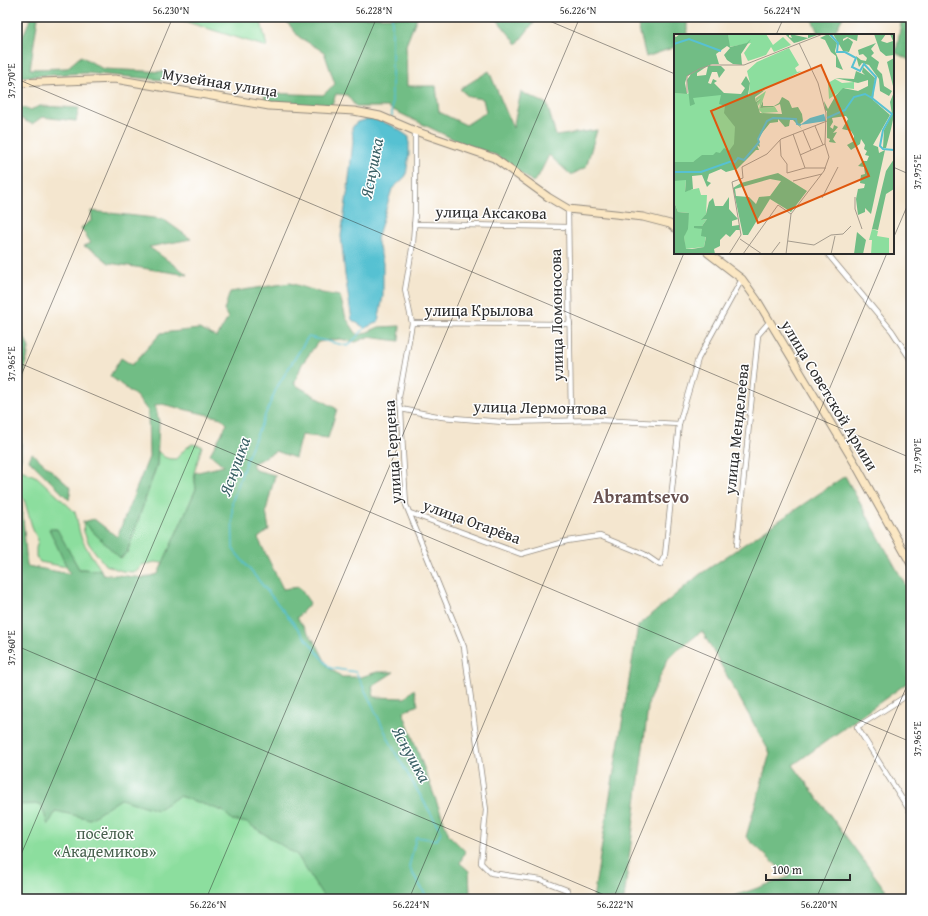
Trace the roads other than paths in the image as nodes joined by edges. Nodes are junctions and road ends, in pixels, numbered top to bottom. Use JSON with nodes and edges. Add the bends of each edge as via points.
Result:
{"nodes":[{"id":1,"x":17,"y":83,"type":"edge"},
{"id":2,"x":415,"y":131,"type":"junction"},
{"id":3,"x":568,"y":209,"type":"junction"},
{"id":4,"x":414,"y":224,"type":"junction"},
{"id":5,"x":568,"y":227,"type":"junction"},
{"id":6,"x":674,"y":227,"type":"edge"},
{"id":7,"x":709,"y":254,"type":"edge"},
{"id":8,"x":828,"y":254,"type":"edge"},
{"id":9,"x":742,"y":280,"type":"junction"},
{"id":10,"x":770,"y":321,"type":"junction"},
{"id":11,"x":412,"y":323,"type":"junction"},
{"id":12,"x":570,"y":324,"type":"junction"},
{"id":13,"x":911,"y":360,"type":"edge"},
{"id":14,"x":401,"y":409,"type":"junction"},
{"id":15,"x":571,"y":420,"type":"junction"},
{"id":16,"x":678,"y":424,"type":"junction"},
{"id":17,"x":410,"y":513,"type":"junction"},
{"id":18,"x":737,"y":544,"type":"dead end"},
{"id":19,"x":911,"y":564,"type":"edge"},
{"id":20,"x":911,"y":693,"type":"edge"},
{"id":21,"x":911,"y":813,"type":"edge"},
{"id":22,"x":568,"y":899,"type":"edge"}],
"edges":[{"from":1,"to":2,"type":"street","name":"Музейная улица","via":[[115,79],[269,106],[367,113]]},
{"from":2,"to":3,"type":"street","via":[[494,158]]},
{"from":2,"to":4,"type":"street","name":"улица Герцена"},
{"from":3,"to":5,"type":"street","name":"улица Ломоносова"},
{"from":3,"to":6,"type":"street","via":[[643,217]]},
{"from":4,"to":5,"type":"street","name":"улица Аксакова"},
{"from":4,"to":11,"type":"street","name":"улица Герцена","via":[[404,290]]},
{"from":5,"to":12,"type":"street","name":"улица Ломоносова"},
{"from":7,"to":9,"type":"street","name":"улица Советской Армии"},
{"from":8,"to":13,"type":"street","via":[[892,332]]},
{"from":9,"to":10,"type":"street","name":"улица Советской Армии"},
{"from":9,"to":16,"type":"street","via":[[698,359]]},
{"from":10,"to":18,"type":"street","name":"улица Менделеева","via":[[758,335]]},
{"from":10,"to":19,"type":"street","name":"улица Советской Армии"},
{"from":11,"to":12,"type":"street","name":"улица Крылова"},
{"from":11,"to":14,"type":"street","name":"улица Герцена","via":[[399,397]]},
{"from":12,"to":15,"type":"street","name":"улица Ломоносова"},
{"from":14,"to":15,"type":"street","name":"улица Лермонтова","via":[[442,417],[503,422]]},
{"from":14,"to":17,"type":"street","name":"улица Герцена","via":[[406,505]]},
{"from":15,"to":16,"type":"street","name":"улица Лермонтова"},
{"from":16,"to":17,"type":"street","name":"улица Огарёва","via":[[665,555],[660,564],[644,554],[600,536],[568,541],[521,554]]},
{"from":17,"to":22,"type":"street","name":"улица Герцена","via":[[464,647],[486,810],[481,863],[491,873],[541,880],[567,890]]},
{"from":20,"to":21,"type":"street","via":[[857,727]]}]}
